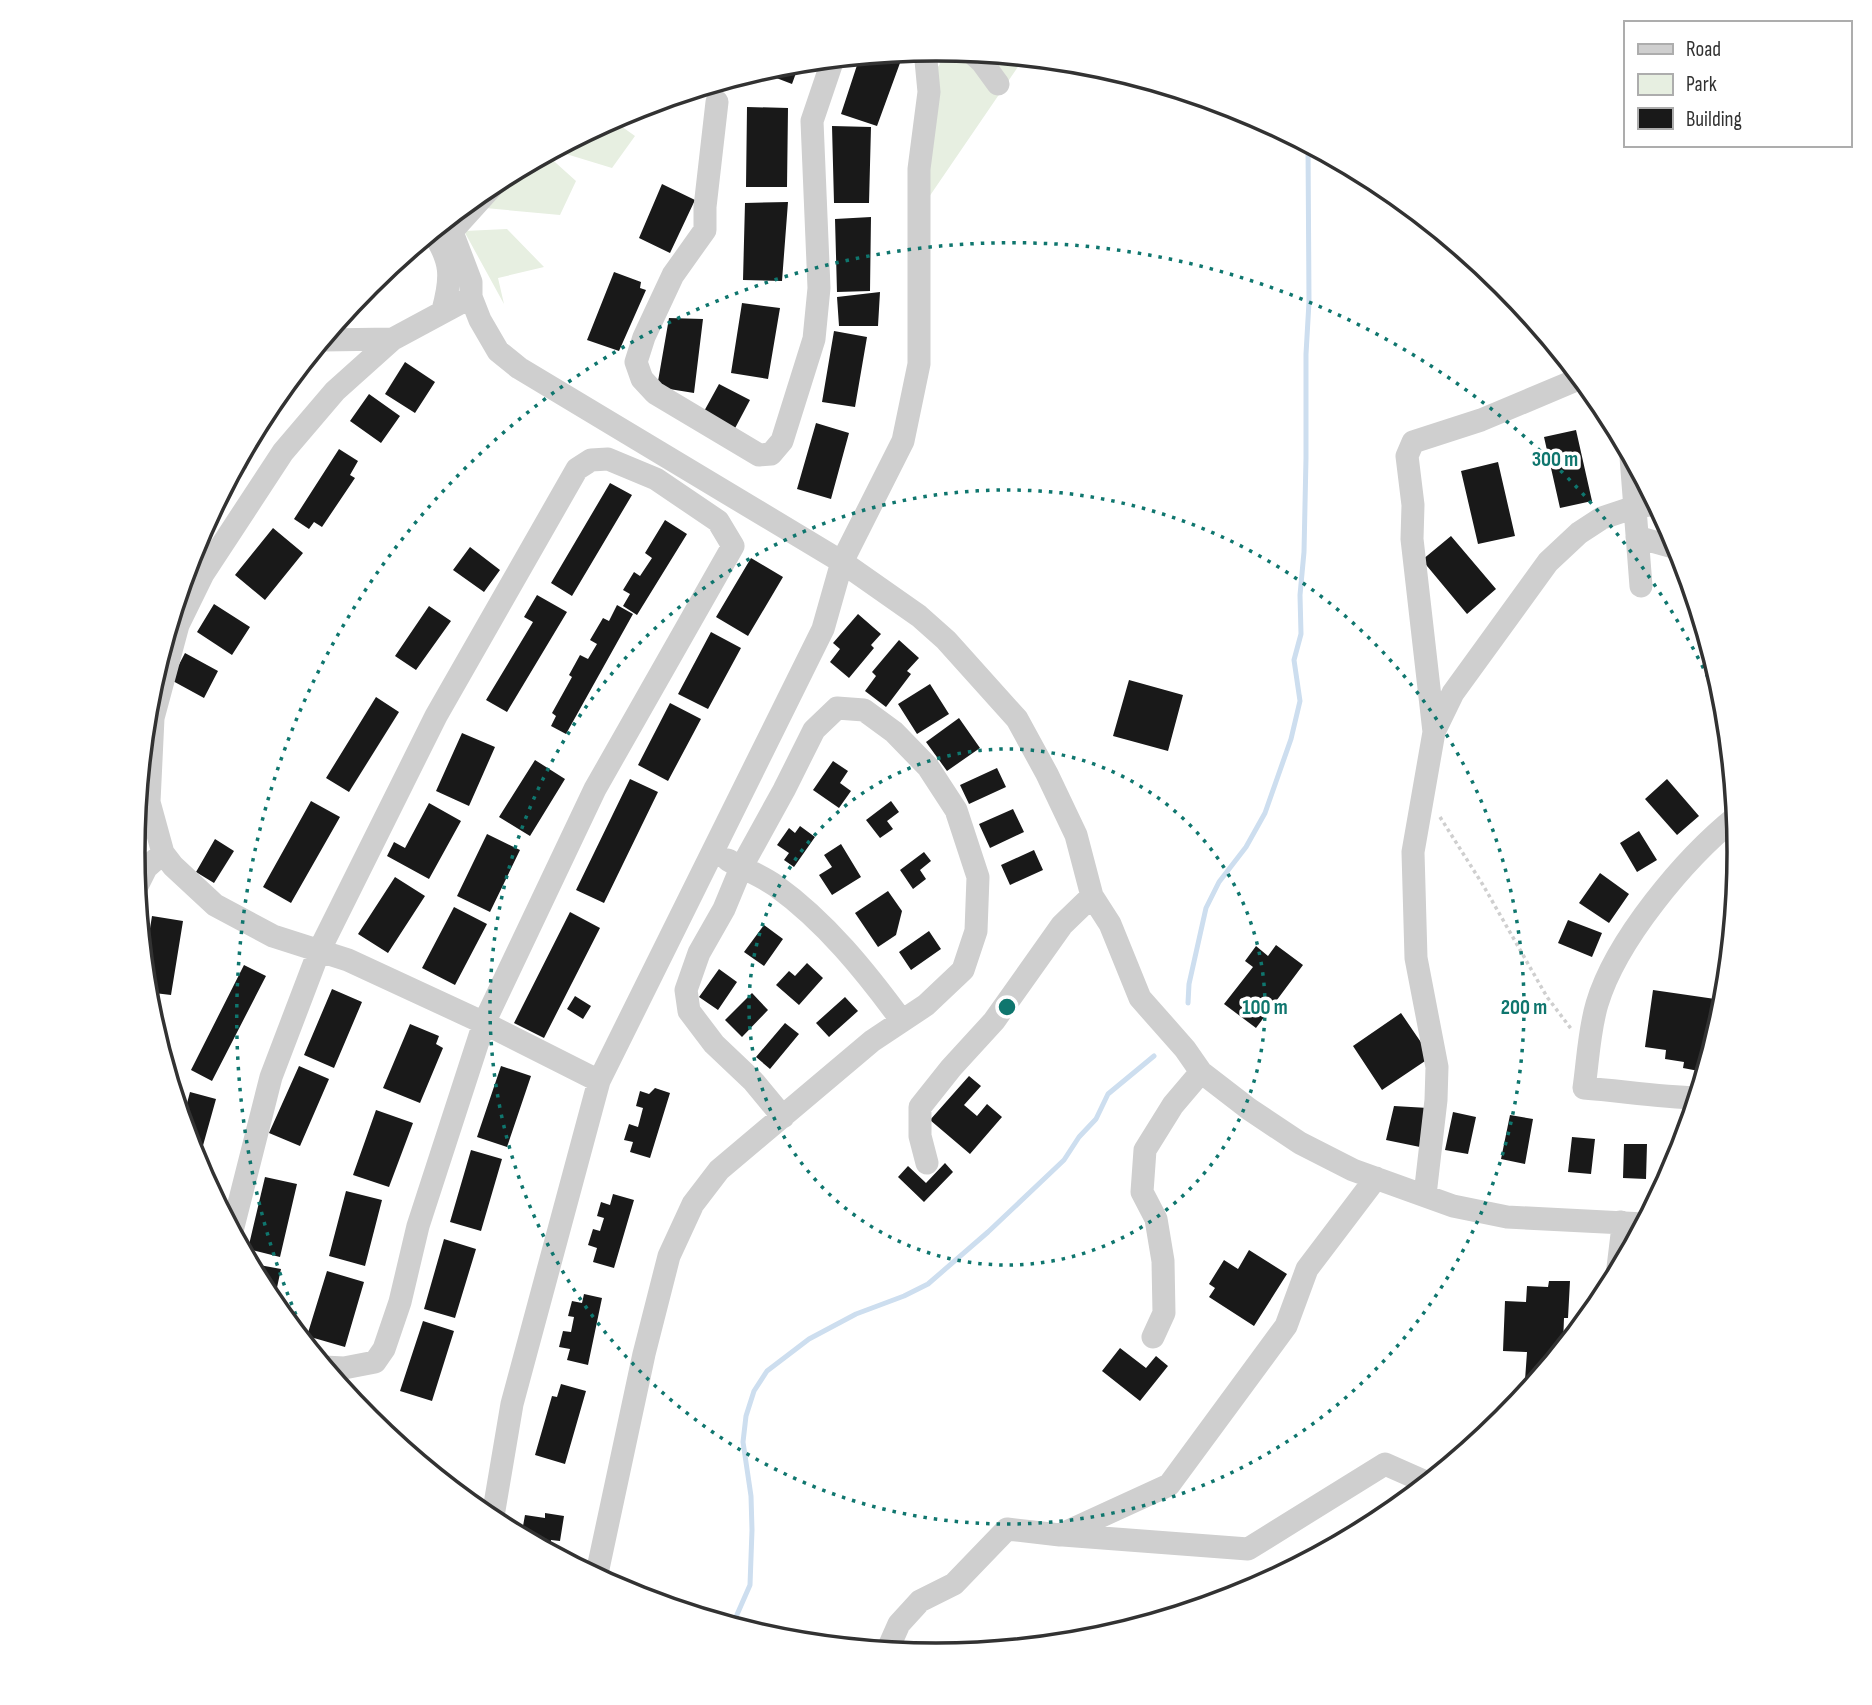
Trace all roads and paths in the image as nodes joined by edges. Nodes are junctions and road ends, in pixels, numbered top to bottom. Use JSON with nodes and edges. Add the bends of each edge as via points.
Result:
{"nodes":[{"id":1,"x":927,"y":61,"type":"edge"},
{"id":2,"x":983,"y":63,"type":"edge"},
{"id":3,"x":830,"y":69,"type":"edge"},
{"id":4,"x":998,"y":84,"type":"dead end"},
{"id":5,"x":717,"y":102,"type":"dead end"},
{"id":6,"x":446,"y":232,"type":"edge"},
{"id":7,"x":429,"y":246,"type":"edge"},
{"id":8,"x":447,"y":266,"type":"junction"},
{"id":9,"x":471,"y":297,"type":"junction"},
{"id":10,"x":443,"y":310,"type":"junction"},
{"id":11,"x":393,"y":339,"type":"junction"},
{"id":12,"x":334,"y":340,"type":"edge"},
{"id":13,"x":1572,"y":382,"type":"edge"},
{"id":14,"x":1646,"y":505,"type":"edge"},
{"id":15,"x":1637,"y":537,"type":"junction"},
{"id":16,"x":1665,"y":545,"type":"edge"},
{"id":17,"x":842,"y":562,"type":"junction"},
{"id":18,"x":198,"y":570,"type":"edge"},
{"id":19,"x":198,"y":584,"type":"junction"},
{"id":20,"x":1641,"y":586,"type":"dead end"},
{"id":21,"x":180,"y":620,"type":"edge"},
{"id":22,"x":1434,"y":732,"type":"junction"},
{"id":23,"x":151,"y":756,"type":"edge"},
{"id":24,"x":1423,"y":791,"type":"junction"},
{"id":25,"x":1726,"y":826,"type":"edge"},
{"id":26,"x":713,"y":852,"type":"junction"},
{"id":27,"x":163,"y":853,"type":"junction"},
{"id":28,"x":741,"y":868,"type":"junction"},
{"id":29,"x":145,"y":869,"type":"edge"},
{"id":30,"x":1092,"y":896,"type":"junction"},
{"id":31,"x":319,"y":951,"type":"junction"},
{"id":32,"x":902,"y":1021,"type":"junction"},
{"id":33,"x":484,"y":1023,"type":"junction"},
{"id":34,"x":1589,"y":1051,"type":"junction"},
{"id":35,"x":1201,"y":1072,"type":"junction"},
{"id":36,"x":598,"y":1081,"type":"junction"},
{"id":37,"x":1688,"y":1098,"type":"edge"},
{"id":38,"x":783,"y":1117,"type":"junction"},
{"id":39,"x":927,"y":1163,"type":"dead end"},
{"id":40,"x":1376,"y":1178,"type":"junction"},
{"id":41,"x":1424,"y":1195,"type":"junction"},
{"id":42,"x":235,"y":1219,"type":"edge"},
{"id":43,"x":1620,"y":1222,"type":"junction"},
{"id":44,"x":1634,"y":1223,"type":"edge"},
{"id":45,"x":1620,"y":1250,"type":"edge"},
{"id":46,"x":1153,"y":1338,"type":"dead end"},
{"id":47,"x":336,"y":1368,"type":"edge"},
{"id":48,"x":1419,"y":1479,"type":"edge"},
{"id":49,"x":494,"y":1509,"type":"edge"},
{"id":50,"x":1060,"y":1535,"type":"junction"},
{"id":51,"x":598,"y":1568,"type":"edge"},
{"id":52,"x":891,"y":1642,"type":"edge"}],
"edges":[{"from":1,"to":17,"type":"lane","via":[[929,92],[919,169],[919,364],[903,441]]},
{"from":2,"to":4,"type":"lane"},
{"from":3,"to":5,"type":"lane","via":[[812,121],[820,288],[814,340],[782,441],[771,454],[759,455],[655,393],[642,379],[636,362],[673,275],[705,229]]},
{"from":6,"to":8,"type":"lane"},
{"from":6,"to":9,"type":"lane","via":[[471,282]]},
{"from":7,"to":8,"type":"lane"},
{"from":8,"to":10,"type":"lane","via":[[451,282]]},
{"from":9,"to":10,"type":"lane"},
{"from":9,"to":17,"type":"lane","via":[[498,351],[519,368]]},
{"from":10,"to":11,"type":"lane"},
{"from":11,"to":12,"type":"lane"},
{"from":11,"to":19,"type":"lane","via":[[335,391],[283,452]]},
{"from":13,"to":22,"type":"lane","via":[[1481,420],[1413,442],[1407,456]]},
{"from":14,"to":15,"type":"lane"},
{"from":14,"to":22,"type":"lane","via":[[1602,518],[1548,562],[1453,693]]},
{"from":15,"to":16,"type":"lane"},
{"from":15,"to":20,"type":"lane"},
{"from":17,"to":26,"type":"lane","via":[[823,629]]},
{"from":17,"to":30,"type":"lane","via":[[946,640],[1017,719],[1076,835]]},
{"from":18,"to":19,"type":"lane"},
{"from":19,"to":21,"type":"lane"},
{"from":22,"to":24,"type":"lane"},
{"from":23,"to":27,"type":"lane","via":[[149,802]]},
{"from":24,"to":34,"type":"path","via":[[1547,997]]},
{"from":24,"to":41,"type":"lane","via":[[1413,852],[1416,958],[1437,1067]]},
{"from":25,"to":34,"type":"lane","via":[[1675,875],[1618,957],[1597,1003]]},
{"from":26,"to":28,"type":"lane"},
{"from":26,"to":36,"type":"lane"},
{"from":27,"to":29,"type":"lane"},
{"from":27,"to":31,"type":"lane","via":[[215,905],[273,936]]},
{"from":28,"to":32,"type":"lane","via":[[775,886],[833,935]]},
{"from":28,"to":32,"type":"lane","via":[[814,730],[837,708],[863,710],[894,733],[928,767],[956,810],[978,877],[976,931],[963,970]]},
{"from":28,"to":38,"type":"lane","via":[[699,953],[686,990],[689,1011]]},
{"from":30,"to":35,"type":"lane","via":[[1110,923],[1140,998]]},
{"from":30,"to":39,"type":"lane","via":[[1062,925],[994,1021],[920,1107],[920,1136]]},
{"from":31,"to":33,"type":"lane"},
{"from":31,"to":33,"type":"lane","via":[[436,716],[577,469],[591,460],[608,459],[656,479],[718,521],[733,546],[595,789]]},
{"from":31,"to":42,"type":"lane","via":[[271,1077]]},
{"from":32,"to":38,"type":"lane"},
{"from":33,"to":36,"type":"lane"},
{"from":33,"to":47,"type":"lane","via":[[418,1226],[384,1349],[375,1362]]},
{"from":34,"to":37,"type":"lane","via":[[1584,1088]]},
{"from":35,"to":40,"type":"lane","via":[[1300,1143]]},
{"from":35,"to":46,"type":"lane","via":[[1145,1150],[1142,1192],[1156,1219],[1163,1261],[1164,1313]]},
{"from":36,"to":49,"type":"lane","via":[[512,1404]]},
{"from":38,"to":51,"type":"lane","via":[[719,1170],[693,1204],[669,1256],[643,1354]]},
{"from":40,"to":41,"type":"lane"},
{"from":40,"to":50,"type":"lane","via":[[1307,1269],[1286,1326],[1169,1485]]},
{"from":41,"to":43,"type":"lane","via":[[1507,1217]]},
{"from":43,"to":44,"type":"lane"},
{"from":43,"to":45,"type":"lane"},
{"from":48,"to":50,"type":"lane","via":[[1385,1464],[1248,1549]]},
{"from":50,"to":52,"type":"lane","via":[[1007,1528],[954,1584],[920,1601]]}]}
